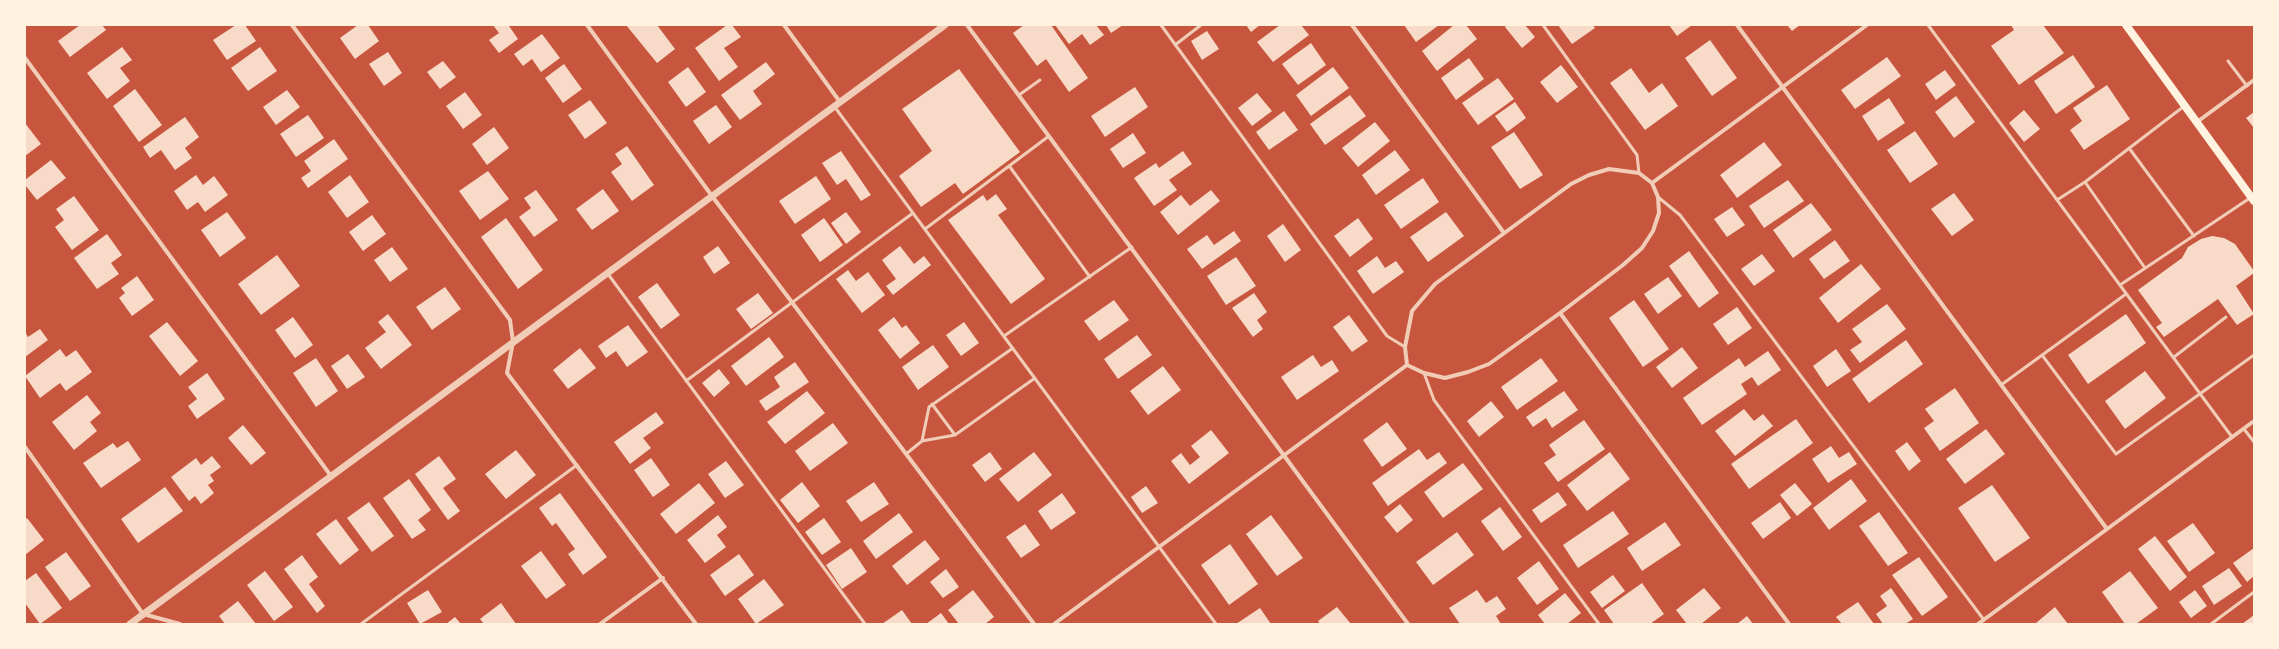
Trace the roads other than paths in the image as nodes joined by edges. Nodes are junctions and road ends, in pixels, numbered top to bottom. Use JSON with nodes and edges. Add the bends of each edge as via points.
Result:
{"nodes":[{"id":1,"x":292,"y":25,"type":"edge"},
{"id":2,"x":587,"y":25,"type":"edge"},
{"id":3,"x":784,"y":25,"type":"edge"},
{"id":4,"x":967,"y":25,"type":"edge"},
{"id":5,"x":1161,"y":25,"type":"edge"},
{"id":6,"x":1201,"y":25,"type":"edge"},
{"id":7,"x":1352,"y":25,"type":"edge"},
{"id":8,"x":1543,"y":25,"type":"edge"},
{"id":9,"x":1736,"y":25,"type":"edge"},
{"id":10,"x":1867,"y":25,"type":"edge"},
{"id":11,"x":1928,"y":25,"type":"edge"},
{"id":12,"x":2126,"y":25,"type":"edge"},
{"id":13,"x":943,"y":26,"type":"edge"},
{"id":14,"x":1175,"y":45,"type":"junction"},
{"id":15,"x":25,"y":58,"type":"edge"},
{"id":16,"x":2228,"y":61,"type":"dead end"},
{"id":17,"x":1040,"y":80,"type":"dead end"},
{"id":18,"x":2254,"y":80,"type":"edge"},
{"id":19,"x":2247,"y":86,"type":"junction"},
{"id":20,"x":1782,"y":87,"type":"junction"},
{"id":21,"x":1019,"y":95,"type":"junction"},
{"id":22,"x":837,"y":104,"type":"junction"},
{"id":23,"x":2185,"y":105,"type":"junction"},
{"id":24,"x":2197,"y":122,"type":"junction"},
{"id":25,"x":1049,"y":136,"type":"junction"},
{"id":26,"x":2129,"y":148,"type":"junction"},
{"id":27,"x":1010,"y":166,"type":"junction"},
{"id":28,"x":1639,"y":173,"type":"junction"},
{"id":29,"x":2085,"y":182,"type":"junction"},
{"id":30,"x":1652,"y":183,"type":"junction"},
{"id":31,"x":712,"y":196,"type":"junction"},
{"id":32,"x":1658,"y":197,"type":"junction"},
{"id":33,"x":2252,"y":199,"type":"edge"},
{"id":34,"x":2058,"y":200,"type":"junction"},
{"id":35,"x":913,"y":213,"type":"junction"},
{"id":36,"x":925,"y":229,"type":"junction"},
{"id":37,"x":1504,"y":233,"type":"junction"},
{"id":38,"x":2194,"y":236,"type":"junction"},
{"id":39,"x":1132,"y":248,"type":"junction"},
{"id":40,"x":2145,"y":268,"type":"junction"},
{"id":41,"x":607,"y":273,"type":"junction"},
{"id":42,"x":1090,"y":277,"type":"junction"},
{"id":43,"x":2120,"y":285,"type":"junction"},
{"id":44,"x":2126,"y":294,"type":"junction"},
{"id":45,"x":792,"y":303,"type":"junction"},
{"id":46,"x":1560,"y":313,"type":"junction"},
{"id":47,"x":2226,"y":318,"type":"dead end"},
{"id":48,"x":1004,"y":336,"type":"junction"},
{"id":49,"x":513,"y":342,"type":"junction"},
{"id":50,"x":1405,"y":347,"type":"junction"},
{"id":51,"x":1013,"y":348,"type":"junction"},
{"id":52,"x":2042,"y":355,"type":"junction"},
{"id":53,"x":2254,"y":355,"type":"edge"},
{"id":54,"x":2174,"y":358,"type":"junction"},
{"id":55,"x":1407,"y":364,"type":"junction"},
{"id":56,"x":1424,"y":372,"type":"junction"},
{"id":57,"x":1035,"y":378,"type":"junction"},
{"id":58,"x":686,"y":381,"type":"junction"},
{"id":59,"x":2001,"y":385,"type":"junction"},
{"id":60,"x":2199,"y":393,"type":"junction"},
{"id":61,"x":932,"y":404,"type":"junction"},
{"id":62,"x":2254,"y":421,"type":"edge"},
{"id":63,"x":2244,"y":428,"type":"junction"},
{"id":64,"x":955,"y":435,"type":"junction"},
{"id":65,"x":2232,"y":437,"type":"junction"},
{"id":66,"x":922,"y":441,"type":"junction"},
{"id":67,"x":2254,"y":442,"type":"edge"},
{"id":68,"x":25,"y":447,"type":"edge"},
{"id":69,"x":906,"y":454,"type":"junction"},
{"id":70,"x":1285,"y":454,"type":"junction"},
{"id":71,"x":577,"y":465,"type":"junction"},
{"id":72,"x":331,"y":476,"type":"junction"},
{"id":73,"x":2107,"y":529,"type":"junction"},
{"id":74,"x":1159,"y":547,"type":"junction"},
{"id":75,"x":663,"y":578,"type":"junction"},
{"id":76,"x":2254,"y":592,"type":"edge"},
{"id":77,"x":143,"y":614,"type":"junction"},
{"id":78,"x":1984,"y":620,"type":"junction"},
{"id":79,"x":130,"y":624,"type":"edge"},
{"id":80,"x":180,"y":624,"type":"edge"},
{"id":81,"x":361,"y":624,"type":"edge"},
{"id":82,"x":600,"y":624,"type":"edge"},
{"id":83,"x":696,"y":624,"type":"edge"},
{"id":84,"x":865,"y":624,"type":"edge"},
{"id":85,"x":1034,"y":624,"type":"edge"},
{"id":86,"x":1054,"y":624,"type":"edge"},
{"id":87,"x":1216,"y":624,"type":"edge"},
{"id":88,"x":1408,"y":624,"type":"edge"},
{"id":89,"x":1599,"y":624,"type":"edge"},
{"id":90,"x":1789,"y":624,"type":"edge"},
{"id":91,"x":1978,"y":624,"type":"edge"},
{"id":92,"x":2211,"y":624,"type":"edge"}],
"edges":[{"from":1,"to":49,"type":"street","via":[[510,320]]},
{"from":2,"to":31,"type":"street"},
{"from":3,"to":22,"type":"street"},
{"from":4,"to":21,"type":"street"},
{"from":5,"to":14,"type":"lane"},
{"from":6,"to":14,"type":"lane"},
{"from":7,"to":37,"type":"street"},
{"from":8,"to":28,"type":"lane","via":[[1637,155]]},
{"from":9,"to":20,"type":"street"},
{"from":10,"to":20,"type":"street"},
{"from":11,"to":34,"type":"lane"},
{"from":12,"to":23,"type":"main road"},
{"from":13,"to":22,"type":"street"},
{"from":14,"to":50,"type":"lane","via":[[1387,336]]},
{"from":15,"to":72,"type":"street"},
{"from":16,"to":19,"type":"lane"},
{"from":17,"to":21,"type":"lane"},
{"from":18,"to":19,"type":"street"},
{"from":19,"to":24,"type":"street"},
{"from":20,"to":30,"type":"street"},
{"from":20,"to":59,"type":"street"},
{"from":21,"to":25,"type":"street"},
{"from":22,"to":31,"type":"street"},
{"from":22,"to":35,"type":"lane"},
{"from":23,"to":24,"type":"main road"},
{"from":23,"to":26,"type":"lane"},
{"from":24,"to":33,"type":"main road"},
{"from":25,"to":27,"type":"lane"},
{"from":25,"to":39,"type":"street"},
{"from":26,"to":29,"type":"lane"},
{"from":26,"to":38,"type":"lane"},
{"from":27,"to":36,"type":"lane"},
{"from":27,"to":42,"type":"lane"},
{"from":28,"to":30,"type":"street"},
{"from":28,"to":37,"type":"street","via":[[1610,169],[1589,175],[1571,184]]},
{"from":29,"to":34,"type":"lane"},
{"from":29,"to":40,"type":"lane"},
{"from":30,"to":32,"type":"street"},
{"from":31,"to":41,"type":"street"},
{"from":31,"to":45,"type":"street"},
{"from":32,"to":46,"type":"street","via":[[1659,213],[1653,231],[1642,248]]},
{"from":32,"to":78,"type":"lane","via":[[1680,215]]},
{"from":33,"to":38,"type":"lane"},
{"from":34,"to":43,"type":"lane"},
{"from":35,"to":36,"type":"lane"},
{"from":35,"to":45,"type":"lane"},
{"from":36,"to":48,"type":"lane"},
{"from":37,"to":50,"type":"street","via":[[1435,284],[1422,297],[1412,311]]},
{"from":38,"to":40,"type":"lane"},
{"from":39,"to":42,"type":"lane"},
{"from":39,"to":70,"type":"street"},
{"from":40,"to":43,"type":"lane"},
{"from":41,"to":49,"type":"street"},
{"from":41,"to":58,"type":"lane"},
{"from":42,"to":48,"type":"lane"},
{"from":43,"to":44,"type":"lane"},
{"from":44,"to":52,"type":"lane"},
{"from":44,"to":54,"type":"lane"},
{"from":45,"to":58,"type":"lane"},
{"from":45,"to":69,"type":"street"},
{"from":46,"to":56,"type":"street","via":[[1489,364],[1444,378]]},
{"from":46,"to":90,"type":"street"},
{"from":47,"to":54,"type":"lane"},
{"from":48,"to":51,"type":"lane"},
{"from":49,"to":71,"type":"street","via":[[507,373]]},
{"from":49,"to":72,"type":"street"},
{"from":50,"to":55,"type":"street"},
{"from":51,"to":57,"type":"lane"},
{"from":51,"to":61,"type":"lane"},
{"from":52,"to":59,"type":"lane"},
{"from":52,"to":60,"type":"lane","via":[[2116,454]]},
{"from":53,"to":60,"type":"lane"},
{"from":54,"to":60,"type":"lane"},
{"from":55,"to":56,"type":"street"},
{"from":55,"to":70,"type":"street"},
{"from":56,"to":89,"type":"lane","via":[[1434,400]]},
{"from":57,"to":64,"type":"lane"},
{"from":57,"to":74,"type":"lane"},
{"from":58,"to":84,"type":"lane"},
{"from":59,"to":73,"type":"street"},
{"from":60,"to":65,"type":"lane"},
{"from":61,"to":64,"type":"lane"},
{"from":61,"to":66,"type":"lane","via":[[929,407]]},
{"from":62,"to":63,"type":"street"},
{"from":63,"to":65,"type":"street"},
{"from":63,"to":67,"type":"lane"},
{"from":64,"to":66,"type":"lane"},
{"from":65,"to":73,"type":"street"},
{"from":66,"to":69,"type":"lane"},
{"from":68,"to":77,"type":"street"},
{"from":69,"to":85,"type":"street"},
{"from":70,"to":74,"type":"street"},
{"from":70,"to":88,"type":"street"},
{"from":71,"to":75,"type":"street"},
{"from":71,"to":81,"type":"lane"},
{"from":72,"to":77,"type":"street"},
{"from":73,"to":78,"type":"street"},
{"from":74,"to":86,"type":"street"},
{"from":74,"to":87,"type":"lane"},
{"from":75,"to":82,"type":"street"},
{"from":75,"to":83,"type":"street"},
{"from":76,"to":92,"type":"lane"},
{"from":77,"to":79,"type":"street"},
{"from":77,"to":80,"type":"street"},
{"from":78,"to":91,"type":"street"}]}
